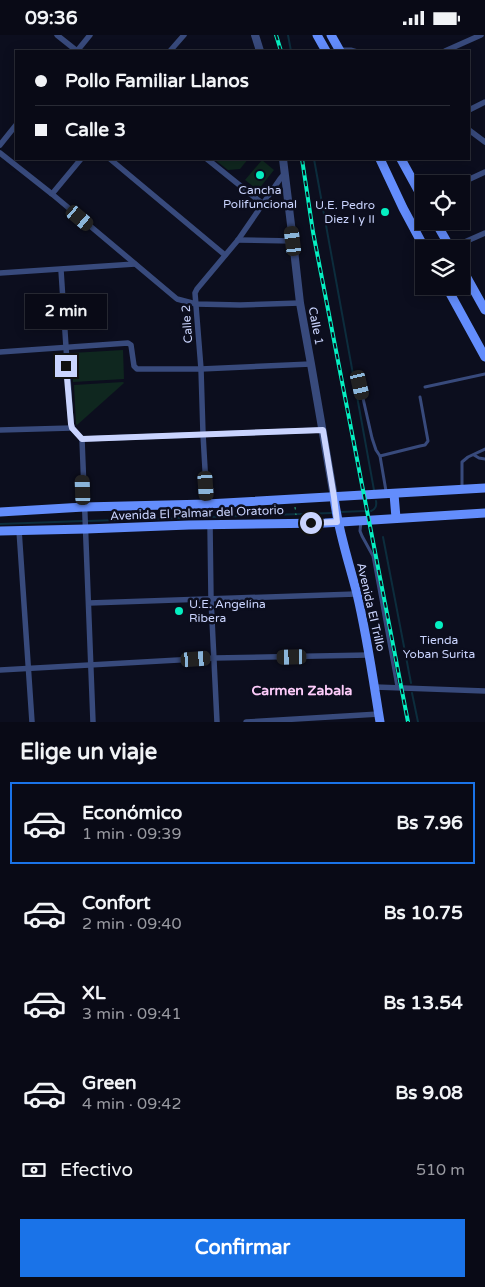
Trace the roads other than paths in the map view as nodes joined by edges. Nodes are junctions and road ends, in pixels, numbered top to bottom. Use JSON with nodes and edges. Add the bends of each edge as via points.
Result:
{"nodes":[{"id":1,"x":57,"y":35,"type":"edge"},
{"id":2,"x":90,"y":35,"type":"edge"},
{"id":3,"x":184,"y":35,"type":"edge"},
{"id":4,"x":255,"y":35,"type":"edge"},
{"id":5,"x":317,"y":35,"type":"edge"},
{"id":6,"x":331,"y":35,"type":"edge"},
{"id":7,"x":481,"y":35,"type":"edge"},
{"id":8,"x":76,"y":50,"type":"edge"},
{"id":9,"x":78,"y":50,"type":"edge"},
{"id":10,"x":174,"y":50,"type":"edge"},
{"id":11,"x":260,"y":50,"type":"edge"},
{"id":12,"x":325,"y":50,"type":"edge"},
{"id":13,"x":340,"y":50,"type":"edge"},
{"id":14,"x":354,"y":50,"type":"edge"},
{"id":15,"x":447,"y":50,"type":"edge"},
{"id":16,"x":485,"y":102,"type":"edge"},
{"id":17,"x":470,"y":110,"type":"edge"},
{"id":18,"x":15,"y":126,"type":"edge"},
{"id":19,"x":470,"y":132,"type":"edge"},
{"id":20,"x":485,"y":142,"type":"edge"},
{"id":21,"x":0,"y":145,"type":"edge"},
{"id":22,"x":0,"y":153,"type":"edge"},
{"id":23,"x":80,"y":160,"type":"edge"},
{"id":24,"x":111,"y":160,"type":"edge"},
{"id":25,"x":209,"y":160,"type":"edge"},
{"id":26,"x":283,"y":160,"type":"edge"},
{"id":27,"x":380,"y":160,"type":"edge"},
{"id":28,"x":402,"y":160,"type":"edge"},
{"id":29,"x":485,"y":172,"type":"edge"},
{"id":30,"x":285,"y":173,"type":"junction"},
{"id":31,"x":470,"y":179,"type":"edge"},
{"id":32,"x":415,"y":184,"type":"edge"},
{"id":33,"x":52,"y":194,"type":"junction"},
{"id":34,"x":263,"y":204,"type":"junction"},
{"id":35,"x":485,"y":233,"type":"edge"},
{"id":36,"x":238,"y":240,"type":"junction"},
{"id":37,"x":420,"y":240,"type":"edge"},
{"id":38,"x":470,"y":240,"type":"edge"},
{"id":39,"x":293,"y":241,"type":"junction"},
{"id":40,"x":225,"y":255,"type":"junction"},
{"id":41,"x":135,"y":264,"type":"junction"},
{"id":42,"x":61,"y":269,"type":"junction"},
{"id":43,"x":0,"y":273,"type":"edge"},
{"id":44,"x":470,"y":280,"type":"edge"},
{"id":45,"x":451,"y":295,"type":"edge"},
{"id":46,"x":481,"y":296,"type":"edge"},
{"id":47,"x":300,"y":303,"type":"junction"},
{"id":48,"x":196,"y":304,"type":"junction"},
{"id":49,"x":485,"y":310,"type":"edge"},
{"id":50,"x":65,"y":347,"type":"junction"},
{"id":51,"x":0,"y":352,"type":"edge"},
{"id":52,"x":485,"y":357,"type":"edge"},
{"id":53,"x":311,"y":364,"type":"junction"},
{"id":54,"x":201,"y":369,"type":"junction"},
{"id":55,"x":485,"y":374,"type":"edge"},
{"id":56,"x":360,"y":385,"type":"dead end"},
{"id":57,"x":425,"y":387,"type":"dead end"},
{"id":58,"x":420,"y":397,"type":"dead end"},
{"id":59,"x":72,"y":428,"type":"junction"},
{"id":60,"x":0,"y":430,"type":"edge"},
{"id":61,"x":323,"y":430,"type":"junction"},
{"id":62,"x":203,"y":434,"type":"junction"},
{"id":63,"x":82,"y":439,"type":"junction"},
{"id":64,"x":485,"y":449,"type":"edge"},
{"id":65,"x":473,"y":454,"type":"junction"},
{"id":66,"x":380,"y":456,"type":"junction"},
{"id":67,"x":485,"y":459,"type":"edge"},
{"id":68,"x":485,"y":488,"type":"edge"},
{"id":69,"x":463,"y":490,"type":"junction"},
{"id":70,"x":392,"y":496,"type":"junction"},
{"id":71,"x":335,"y":502,"type":"junction"},
{"id":72,"x":207,"y":503,"type":"junction"},
{"id":73,"x":0,"y":511,"type":"edge"},
{"id":74,"x":84,"y":511,"type":"junction"},
{"id":75,"x":485,"y":513,"type":"edge"},
{"id":76,"x":396,"y":516,"type":"junction"},
{"id":77,"x":337,"y":519,"type":"junction"},
{"id":78,"x":361,"y":521,"type":"junction"},
{"id":79,"x":210,"y":525,"type":"junction"},
{"id":80,"x":86,"y":527,"type":"junction"},
{"id":81,"x":19,"y":530,"type":"junction"},
{"id":82,"x":0,"y":531,"type":"edge"},
{"id":83,"x":356,"y":594,"type":"junction"},
{"id":84,"x":211,"y":599,"type":"junction"},
{"id":85,"x":89,"y":603,"type":"junction"},
{"id":86,"x":369,"y":655,"type":"junction"},
{"id":87,"x":214,"y":658,"type":"junction"},
{"id":88,"x":91,"y":666,"type":"junction"},
{"id":89,"x":29,"y":669,"type":"junction"},
{"id":90,"x":0,"y":670,"type":"edge"},
{"id":91,"x":375,"y":687,"type":"junction"},
{"id":92,"x":397,"y":687,"type":"junction"},
{"id":93,"x":485,"y":691,"type":"edge"},
{"id":94,"x":380,"y":718,"type":"edge"},
{"id":95,"x":341,"y":719,"type":"edge"},
{"id":96,"x":280,"y":721,"type":"edge"},
{"id":97,"x":32,"y":722,"type":"edge"},
{"id":98,"x":93,"y":722,"type":"edge"},
{"id":99,"x":217,"y":722,"type":"edge"},
{"id":100,"x":246,"y":722,"type":"edge"}],
"edges":[{"from":1,"to":8,"type":"street"},
{"from":2,"to":9,"type":"street"},
{"from":3,"to":10,"type":"street"},
{"from":4,"to":11,"type":"street"},
{"from":5,"to":12,"type":"main road"},
{"from":6,"to":13,"type":"main road"},
{"from":7,"to":15,"type":"street"},
{"from":13,"to":14,"type":"lane"},
{"from":16,"to":17,"type":"street"},
{"from":18,"to":21,"type":"street"},
{"from":19,"to":20,"type":"street"},
{"from":22,"to":33,"type":"street"},
{"from":23,"to":33,"type":"street"},
{"from":24,"to":40,"type":"street"},
{"from":25,"to":34,"type":"street"},
{"from":26,"to":30,"type":"street","name":"Calle 1"},
{"from":27,"to":37,"type":"main road"},
{"from":28,"to":32,"type":"main road"},
{"from":29,"to":31,"type":"street"},
{"from":30,"to":34,"type":"street","name":"Calle 2"},
{"from":30,"to":39,"type":"street","name":"Calle 1"},
{"from":33,"to":41,"type":"street"},
{"from":34,"to":36,"type":"street","name":"Calle 2"},
{"from":35,"to":38,"type":"street"},
{"from":36,"to":39,"type":"street"},
{"from":36,"to":40,"type":"street","name":"Calle 2"},
{"from":39,"to":47,"type":"street","name":"Calle 1"},
{"from":40,"to":48,"type":"street","name":"Calle 2","via":[[196,291]]},
{"from":41,"to":42,"type":"street"},
{"from":41,"to":48,"type":"street","via":[[178,299]]},
{"from":42,"to":43,"type":"street"},
{"from":42,"to":50,"type":"street"},
{"from":44,"to":46,"type":"main road"},
{"from":45,"to":52,"type":"main road"},
{"from":46,"to":49,"type":"main road"},
{"from":47,"to":48,"type":"street"},
{"from":47,"to":53,"type":"street","name":"Calle 1"},
{"from":48,"to":54,"type":"street","name":"Calle 2"},
{"from":50,"to":51,"type":"street"},
{"from":50,"to":54,"type":"street","via":[[128,343],[136,369]]},
{"from":50,"to":59,"type":"street"},
{"from":53,"to":54,"type":"street"},
{"from":53,"to":61,"type":"street","name":"Calle 1"},
{"from":54,"to":62,"type":"street","name":"Calle 2"},
{"from":55,"to":57,"type":"lane"},
{"from":56,"to":66,"type":"lane","via":[[372,439]]},
{"from":58,"to":66,"type":"lane","via":[[428,441],[425,445]]},
{"from":59,"to":60,"type":"street"},
{"from":59,"to":63,"type":"street"},
{"from":61,"to":62,"type":"street"},
{"from":61,"to":71,"type":"street","name":"Calle 1"},
{"from":62,"to":63,"type":"street"},
{"from":62,"to":72,"type":"street","name":"Calle 2"},
{"from":63,"to":74,"type":"street"},
{"from":64,"to":65,"type":"lane"},
{"from":65,"to":67,"type":"lane"},
{"from":65,"to":69,"type":"lane","via":[[462,462]]},
{"from":66,"to":70,"type":"lane"},
{"from":68,"to":69,"type":"main road","name":"Avenida El Palmar del Oratorio"},
{"from":69,"to":70,"type":"main road","name":"Avenida El Palmar del Oratorio"},
{"from":70,"to":71,"type":"main road","name":"Avenida El Palmar del Oratorio"},
{"from":70,"to":76,"type":"main road"},
{"from":71,"to":72,"type":"main road","name":"Avenida El Palmar del Oratorio"},
{"from":71,"to":77,"type":"main road","name":"Avenida El Trillo"},
{"from":72,"to":74,"type":"main road","name":"Avenida El Palmar del Oratorio"},
{"from":73,"to":74,"type":"main road","name":"Avenida El Palmar del Oratorio"},
{"from":74,"to":80,"type":"street"},
{"from":75,"to":76,"type":"main road","name":"Avenida El Palmar del Oratorio"},
{"from":76,"to":78,"type":"main road","name":"Avenida El Palmar del Oratorio"},
{"from":77,"to":78,"type":"main road","name":"Avenida El Palmar del Oratorio"},
{"from":77,"to":79,"type":"main road","name":"Avenida El Palmar del Oratorio"},
{"from":77,"to":83,"type":"main road","name":"Avenida El Trillo"},
{"from":78,"to":92,"type":"lane","via":[[360,531],[373,556]]},
{"from":79,"to":80,"type":"main road","name":"Avenida El Palmar del Oratorio"},
{"from":79,"to":84,"type":"street"},
{"from":80,"to":81,"type":"main road","name":"Avenida El Palmar del Oratorio"},
{"from":80,"to":85,"type":"street"},
{"from":81,"to":82,"type":"main road","name":"Avenida El Palmar del Oratorio"},
{"from":81,"to":89,"type":"street"},
{"from":83,"to":84,"type":"street"},
{"from":83,"to":86,"type":"main road","name":"Avenida El Trillo"},
{"from":84,"to":85,"type":"street"},
{"from":84,"to":87,"type":"street"},
{"from":85,"to":88,"type":"street"},
{"from":86,"to":87,"type":"street"},
{"from":86,"to":91,"type":"main road","name":"Avenida El Trillo"},
{"from":87,"to":88,"type":"street"},
{"from":87,"to":99,"type":"street"},
{"from":88,"to":89,"type":"street"},
{"from":88,"to":98,"type":"street"},
{"from":89,"to":90,"type":"street"},
{"from":89,"to":97,"type":"street"},
{"from":91,"to":92,"type":"street"},
{"from":91,"to":94,"type":"main road","name":"Avenida El Trillo"},
{"from":92,"to":93,"type":"street"},
{"from":94,"to":95,"type":"street"},
{"from":95,"to":96,"type":"street"},
{"from":96,"to":100,"type":"street"}]}
